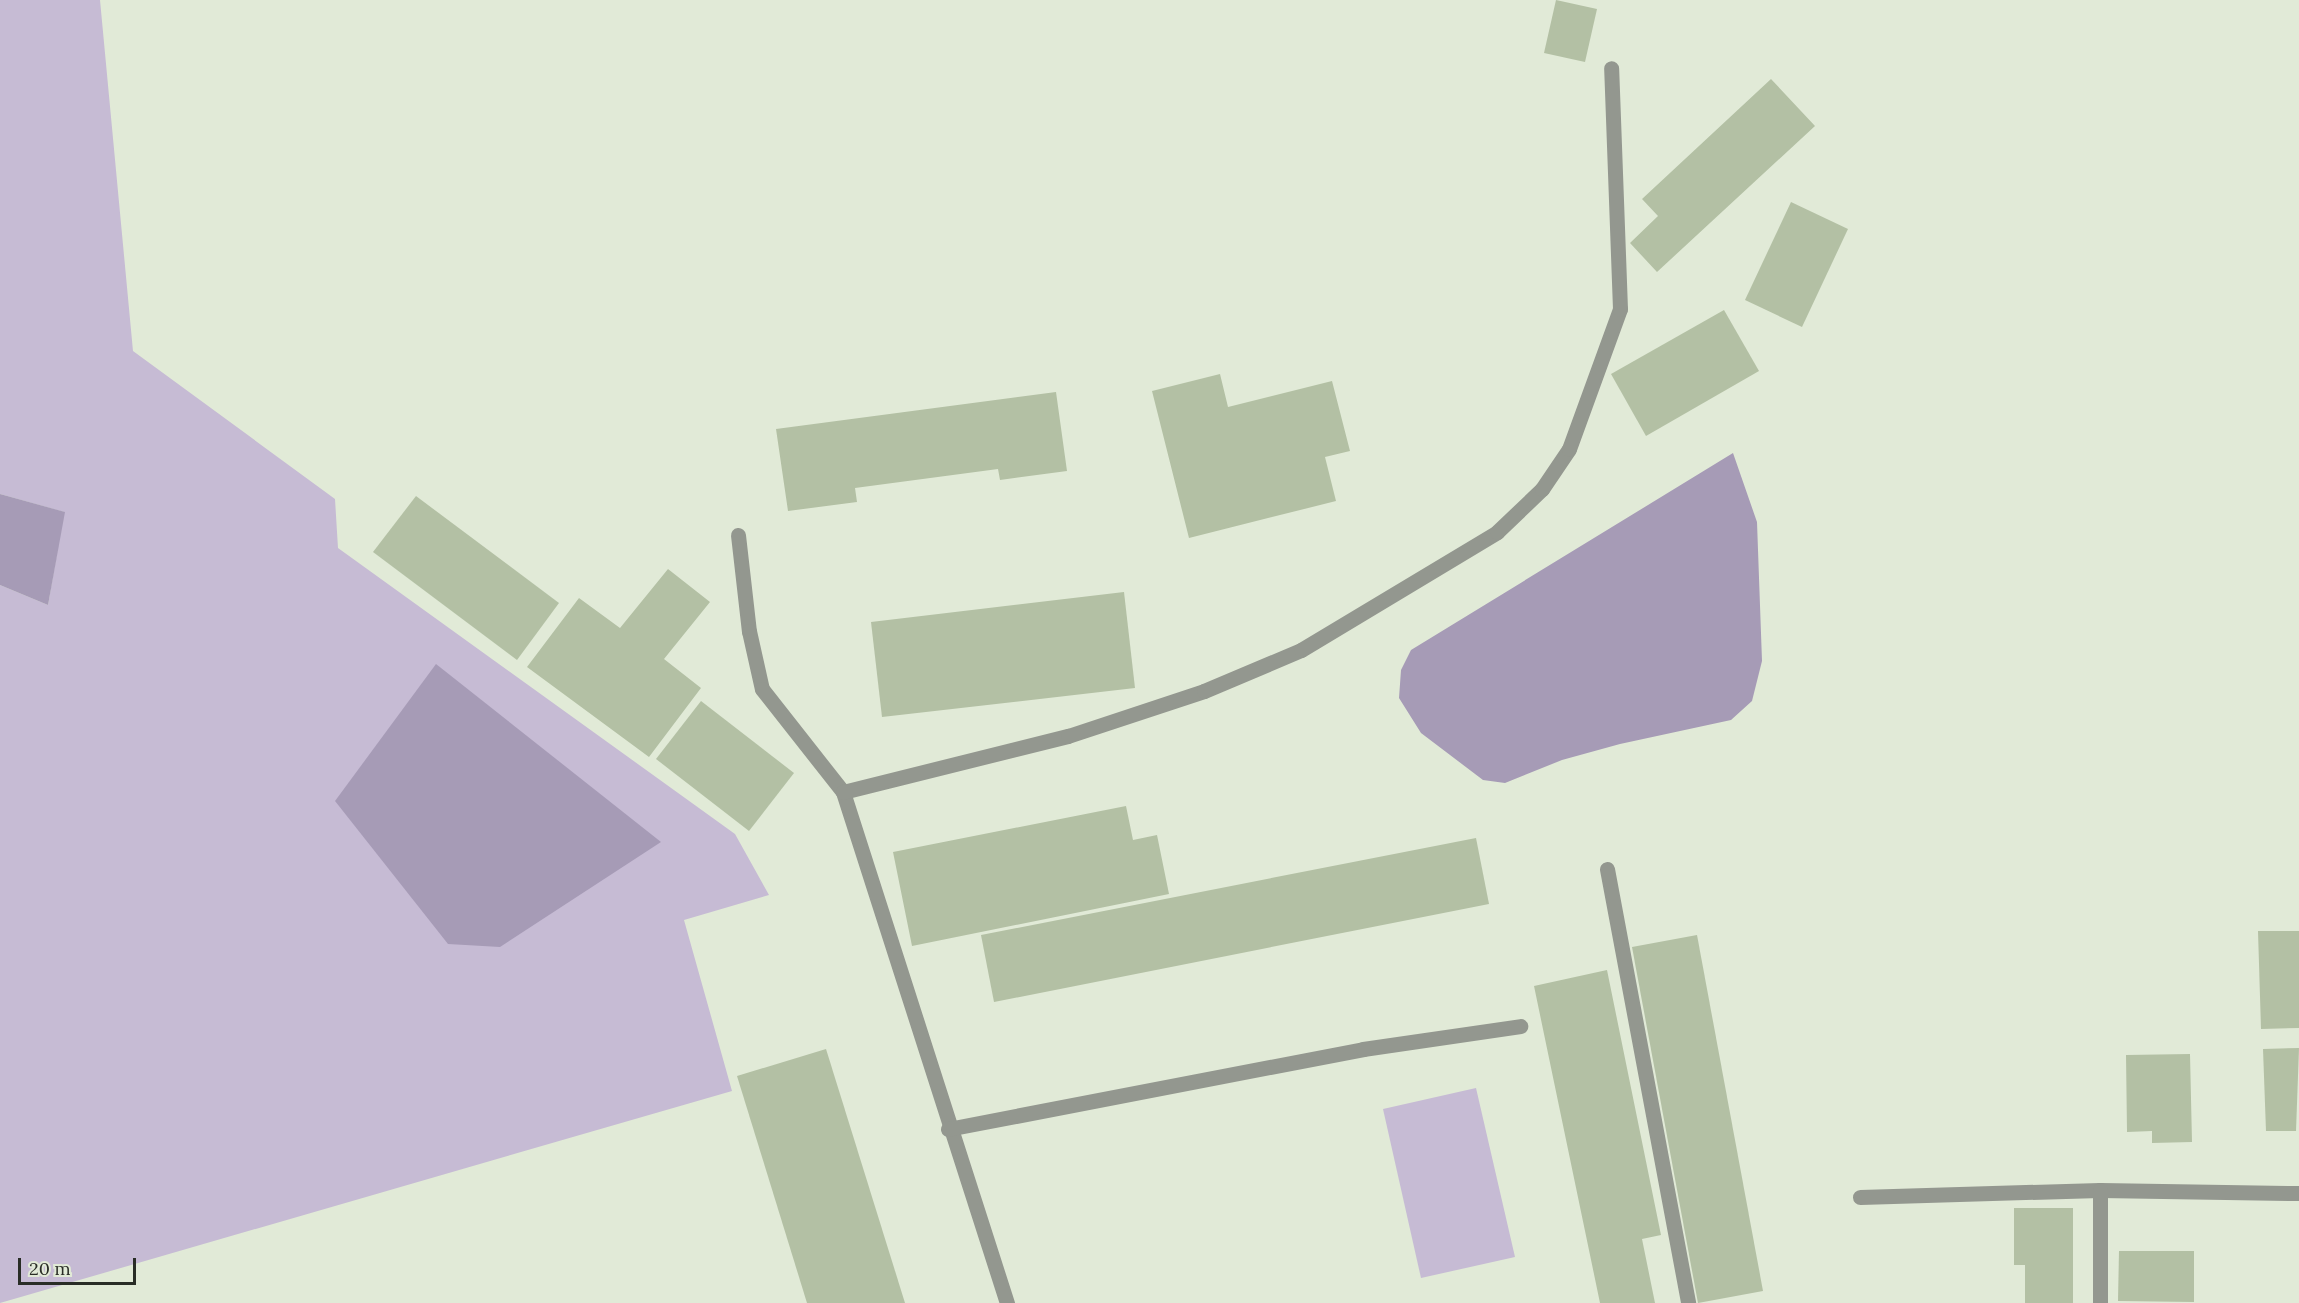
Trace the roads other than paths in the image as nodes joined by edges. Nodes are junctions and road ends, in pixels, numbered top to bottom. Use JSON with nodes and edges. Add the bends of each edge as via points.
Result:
{"nodes":[{"id":1,"x":1611,"y":68,"type":"dead end"},
{"id":2,"x":738,"y":535,"type":"dead end"},
{"id":3,"x":843,"y":792,"type":"junction"},
{"id":4,"x":1607,"y":870,"type":"dead end"},
{"id":5,"x":1520,"y":1026,"type":"dead end"},
{"id":6,"x":948,"y":1129,"type":"junction"},
{"id":7,"x":2100,"y":1190,"type":"junction"},
{"id":8,"x":2299,"y":1193,"type":"edge"},
{"id":9,"x":1860,"y":1197,"type":"dead end"},
{"id":10,"x":1007,"y":1303,"type":"edge"},
{"id":11,"x":1688,"y":1303,"type":"edge"},
{"id":12,"x":2100,"y":1303,"type":"edge"}],
"edges":[{"from":1,"to":3,"type":"street","via":[[1620,309],[1569,449],[1542,489],[1497,532],[1301,650],[1204,691],[1068,736]]},
{"from":2,"to":3,"type":"street","via":[[748,632],[762,689]]},
{"from":3,"to":6,"type":"street"},
{"from":4,"to":11,"type":"street"},
{"from":5,"to":6,"type":"street","via":[[1364,1049]]},
{"from":6,"to":10,"type":"street"},
{"from":7,"to":8,"type":"street"},
{"from":7,"to":9,"type":"street"},
{"from":7,"to":12,"type":"street"}]}
